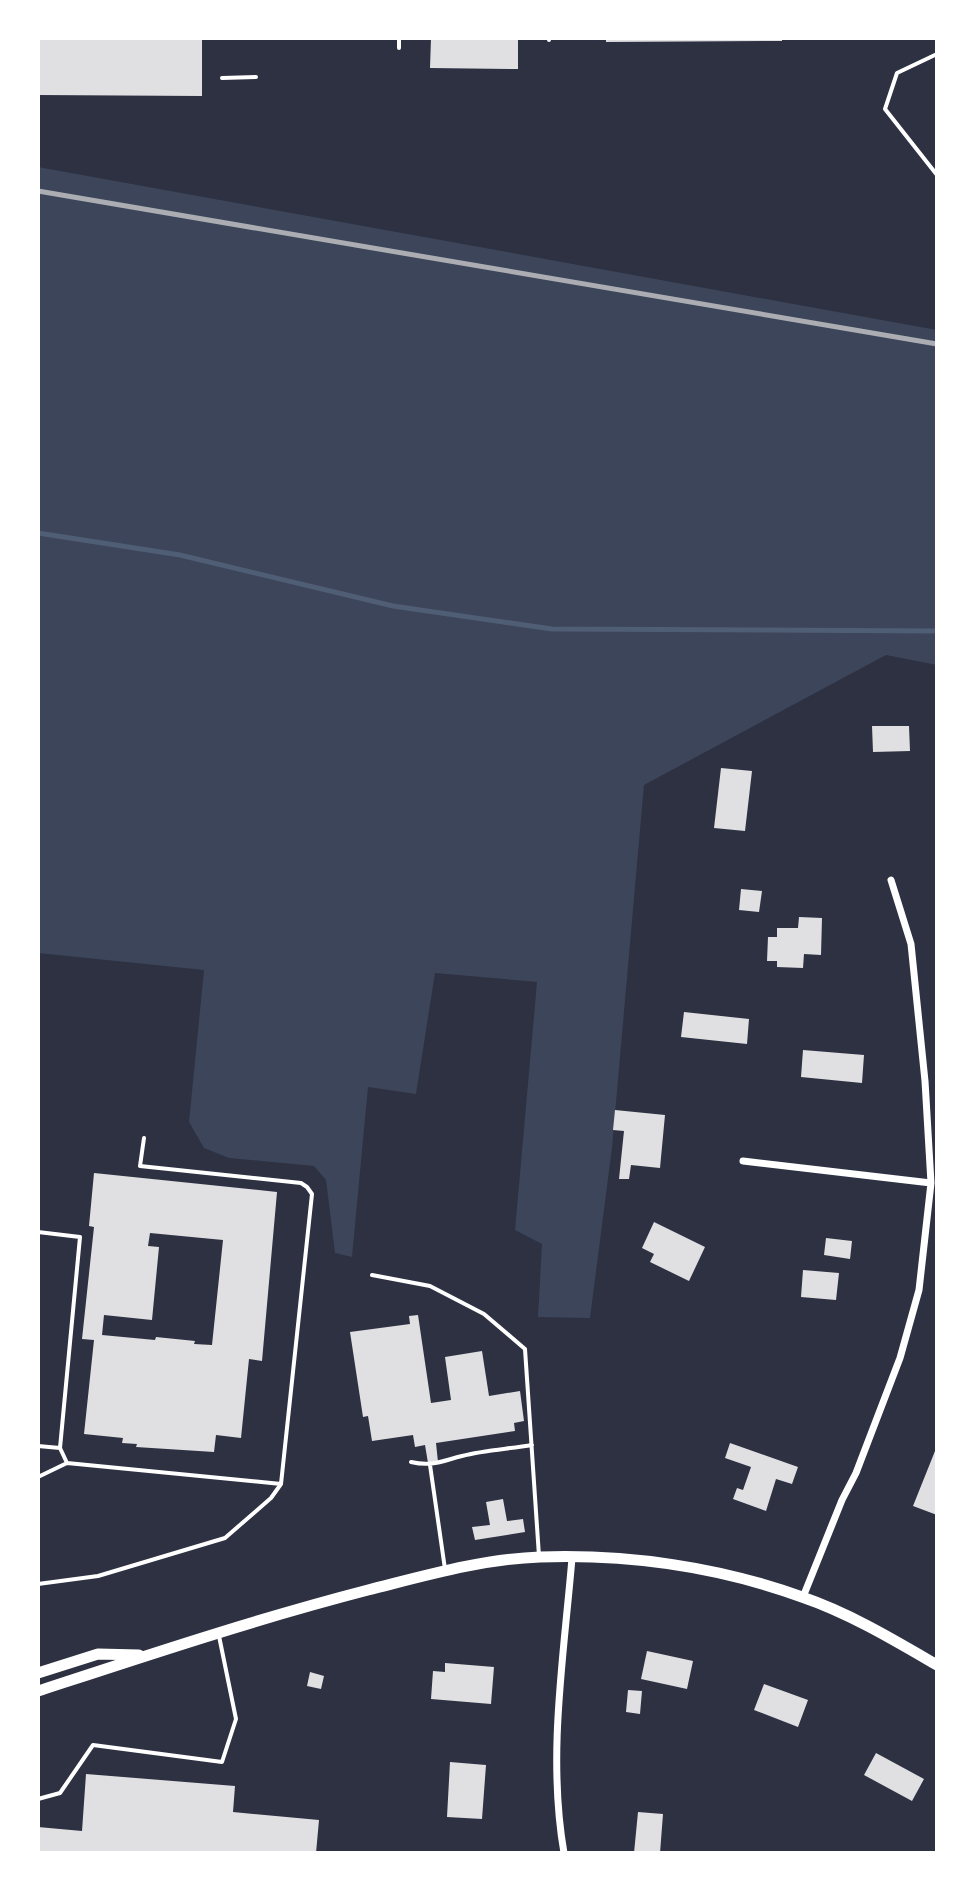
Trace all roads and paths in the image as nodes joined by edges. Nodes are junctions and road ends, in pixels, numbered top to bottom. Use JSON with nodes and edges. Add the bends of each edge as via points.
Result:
{"nodes":[{"id":1,"x":399,"y":38,"type":"edge"},
{"id":2,"x":399,"y":48,"type":"dead end"},
{"id":3,"x":937,"y":54,"type":"edge"},
{"id":4,"x":256,"y":77,"type":"dead end"},
{"id":5,"x":222,"y":78,"type":"dead end"},
{"id":6,"x":937,"y":175,"type":"edge"},
{"id":7,"x":891,"y":880,"type":"dead end"},
{"id":8,"x":144,"y":1138,"type":"dead end"},
{"id":9,"x":743,"y":1161,"type":"dead end"},
{"id":10,"x":931,"y":1183,"type":"junction"},
{"id":11,"x":38,"y":1232,"type":"edge"},
{"id":12,"x":372,"y":1275,"type":"dead end"},
{"id":13,"x":532,"y":1445,"type":"junction"},
{"id":14,"x":38,"y":1446,"type":"edge"},
{"id":15,"x":60,"y":1448,"type":"junction"},
{"id":16,"x":411,"y":1462,"type":"dead end"},
{"id":17,"x":67,"y":1463,"type":"junction"},
{"id":18,"x":430,"y":1465,"type":"junction"},
{"id":19,"x":38,"y":1477,"type":"edge"},
{"id":20,"x":281,"y":1484,"type":"junction"},
{"id":21,"x":539,"y":1557,"type":"junction"},
{"id":22,"x":572,"y":1558,"type":"junction"},
{"id":23,"x":445,"y":1571,"type":"junction"},
{"id":24,"x":38,"y":1584,"type":"edge"},
{"id":25,"x":803,"y":1597,"type":"junction"},
{"id":26,"x":218,"y":1632,"type":"junction"},
{"id":27,"x":148,"y":1655,"type":"junction"},
{"id":28,"x":937,"y":1665,"type":"edge"},
{"id":29,"x":38,"y":1673,"type":"edge"},
{"id":30,"x":38,"y":1691,"type":"edge"},
{"id":31,"x":38,"y":1799,"type":"edge"},
{"id":32,"x":564,"y":1853,"type":"edge"}],
"edges":[{"from":1,"to":2,"type":"lane"},
{"from":3,"to":6,"type":"lane","via":[[897,73],[885,109]]},
{"from":4,"to":5,"type":"lane"},
{"from":7,"to":10,"type":"street","via":[[911,944]]},
{"from":8,"to":20,"type":"lane","via":[[140,1166],[301,1183],[312,1194]]},
{"from":9,"to":10,"type":"street"},
{"from":10,"to":25,"type":"street","via":[[919,1290],[900,1358]]},
{"from":11,"to":15,"type":"lane","via":[[80,1237]]},
{"from":12,"to":13,"type":"lane","via":[[430,1286],[484,1314],[525,1349]]},
{"from":13,"to":18,"type":"lane"},
{"from":13,"to":21,"type":"lane"},
{"from":14,"to":15,"type":"lane"},
{"from":15,"to":17,"type":"lane"},
{"from":16,"to":18,"type":"lane"},
{"from":17,"to":19,"type":"lane"},
{"from":17,"to":20,"type":"lane"},
{"from":18,"to":23,"type":"lane"},
{"from":20,"to":24,"type":"lane","via":[[225,1538],[98,1576]]},
{"from":21,"to":22,"type":"main road"},
{"from":21,"to":23,"type":"main road"},
{"from":22,"to":25,"type":"main road","via":[[659,1561]]},
{"from":22,"to":32,"type":"street","via":[[556,1753],[557,1816]]},
{"from":23,"to":26,"type":"main road"},
{"from":25,"to":28,"type":"main road"},
{"from":26,"to":27,"type":"main road"},
{"from":26,"to":31,"type":"lane","via":[[236,1719],[222,1762],[93,1745],[60,1793]]},
{"from":27,"to":29,"type":"main road","via":[[98,1654]]},
{"from":27,"to":30,"type":"main road"}]}
